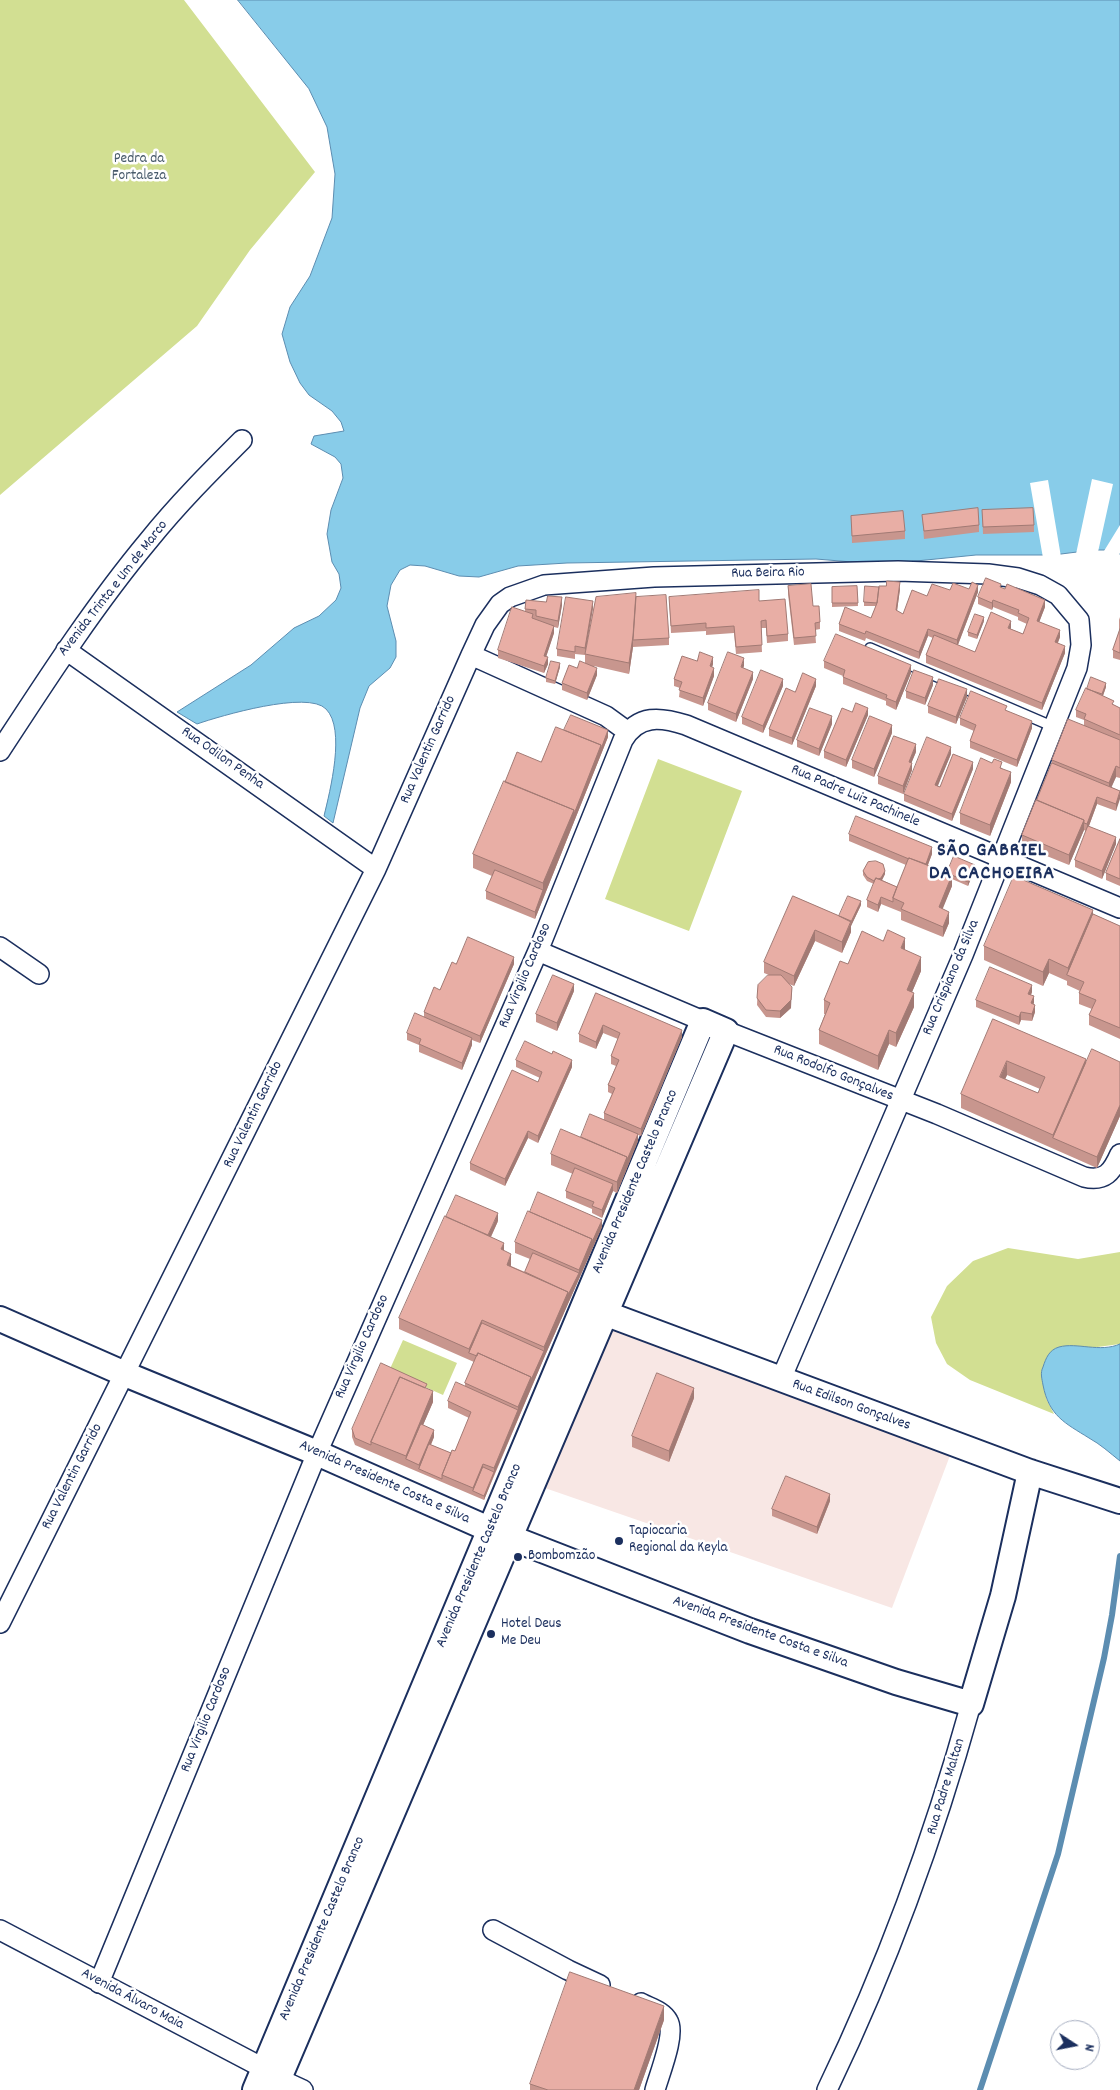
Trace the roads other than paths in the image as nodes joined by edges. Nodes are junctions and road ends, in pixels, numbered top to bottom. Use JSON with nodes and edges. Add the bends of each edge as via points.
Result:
{"nodes":[{"id":1,"x":242,"y":440,"type":"dead end"},
{"id":2,"x":1040,"y":585,"type":"joint"},
{"id":3,"x":500,"y":604,"type":"joint"},
{"id":4,"x":859,"y":644,"type":"edge"},
{"id":5,"x":66,"y":650,"type":"junction"},
{"id":6,"x":471,"y":655,"type":"junction"},
{"id":7,"x":1054,"y":727,"type":"junction"},
{"id":8,"x":628,"y":732,"type":"junction"},
{"id":9,"x":0,"y":751,"type":"edge"},
{"id":10,"x":1001,"y":859,"type":"junction"},
{"id":11,"x":376,"y":870,"type":"junction"},
{"id":12,"x":1120,"y":908,"type":"edge"},
{"id":13,"x":0,"y":947,"type":"edge"},
{"id":14,"x":538,"y":950,"type":"junction"},
{"id":15,"x":39,"y":974,"type":"dead end"},
{"id":16,"x":703,"y":1021,"type":"junction"},
{"id":17,"x":726,"y":1031,"type":"junction"},
{"id":18,"x":900,"y":1100,"type":"junction"},
{"id":19,"x":1120,"y":1154,"type":"edge"},
{"id":20,"x":595,"y":1310,"type":"junction"},
{"id":21,"x":0,"y":1319,"type":"edge"},
{"id":22,"x":125,"y":1374,"type":"junction"},
{"id":23,"x":781,"y":1379,"type":"junction"},
{"id":24,"x":316,"y":1453,"type":"junction"},
{"id":25,"x":1030,"y":1472,"type":"junction"},
{"id":26,"x":1120,"y":1501,"type":"edge"},
{"id":27,"x":500,"y":1533,"type":"junction"},
{"id":28,"x":0,"y":1623,"type":"edge"},
{"id":29,"x":971,"y":1704,"type":"junction"},
{"id":30,"x":0,"y":1930,"type":"edge"},
{"id":31,"x":493,"y":1930,"type":"dead end"},
{"id":32,"x":99,"y":1983,"type":"junction"},
{"id":33,"x":268,"y":2082,"type":"edge"},
{"id":34,"x":303,"y":2090,"type":"edge"},
{"id":35,"x":655,"y":2090,"type":"edge"},
{"id":36,"x":827,"y":2090,"type":"edge"}],
"edges":[{"from":1,"to":5,"type":"street","name":"Avenida Trinta e Um de Marco","via":[[149,539]]},
{"from":2,"to":3,"type":"street","name":"Rua Beira Rio","via":[[988,574],[898,571],[654,577],[544,585]]},
{"from":2,"to":7,"type":"street","name":"Rua Crispiano da Silva","via":[[1058,595],[1072,610],[1081,630],[1080,657]]},
{"from":3,"to":6,"type":"street","name":"Rua Valentin Garrido","via":[[485,625]]},
{"from":4,"to":7,"type":"lane"},
{"from":5,"to":9,"type":"street","name":"Avenida Trinta e Um de Marco"},
{"from":5,"to":11,"type":"street","name":"Rua Odilon Penha"},
{"from":6,"to":8,"type":"street","via":[[606,716]]},
{"from":6,"to":11,"type":"street","name":"Rua Valentin Garrido"},
{"from":7,"to":10,"type":"street","name":"Rua Crispiano da Silva"},
{"from":8,"to":10,"type":"street","name":"Rua Padre Luiz Pachinele","via":[[644,721],[658,719],[686,725]]},
{"from":8,"to":14,"type":"street","name":"Rua Virgilio Cardoso"},
{"from":10,"to":12,"type":"street","name":"Rua Padre Luiz Pachinele"},
{"from":10,"to":18,"type":"street","name":"Rua Crispiano da Silva"},
{"from":11,"to":22,"type":"street","name":"Rua Valentin Garrido"},
{"from":13,"to":15,"type":"street"},
{"from":14,"to":16,"type":"street","name":"Rua Rodolfo Gonçalves"},
{"from":14,"to":24,"type":"street","name":"Rua Virgilio Cardoso"},
{"from":16,"to":17,"type":"street","name":"Rua Rodolfo Gonçalves"},
{"from":16,"to":20,"type":"street","name":"Avenida Presidente Castelo Branco"},
{"from":17,"to":18,"type":"street","name":"Rua Rodolfo Gonçalves"},
{"from":17,"to":20,"type":"street","name":"Avenida Presidente Castelo Branco"},
{"from":18,"to":19,"type":"street","name":"Rua Rodolfo Gonçalves","via":[[1084,1177],[1099,1179],[1104,1176]]},
{"from":18,"to":23,"type":"street","name":"Rua Crispiano da Silva"},
{"from":20,"to":23,"type":"street","name":"Rua Edilson Gonçalves"},
{"from":20,"to":27,"type":"street","name":"Avenida Presidente Castelo Branco"},
{"from":21,"to":22,"type":"street","name":"Avenida Presidente Costa e Silva"},
{"from":22,"to":24,"type":"street","name":"Avenida Presidente Costa e Silva"},
{"from":22,"to":28,"type":"street","name":"Rua Valentin Garrido"},
{"from":23,"to":25,"type":"street","name":"Rua Edilson Gonçalves"},
{"from":24,"to":27,"type":"street","name":"Avenida Presidente Costa e Silva"},
{"from":24,"to":32,"type":"street","name":"Rua Virgilio Cardoso"},
{"from":25,"to":26,"type":"street","name":"Rua Edilson Gonçalves"},
{"from":25,"to":29,"type":"street","name":"Rua Padre Maltan","via":[[1003,1596]]},
{"from":27,"to":29,"type":"street","name":"Avenida Presidente Costa e Silva","via":[[750,1631],[896,1682]]},
{"from":27,"to":33,"type":"street","name":"Avenida Presidente Castelo Branco"},
{"from":29,"to":36,"type":"street","name":"Rua Padre Maltan","via":[[936,1824],[903,1916]]},
{"from":30,"to":32,"type":"street","name":"Avenida Álvaro Maia"},
{"from":31,"to":35,"type":"street","via":[[568,1970],[661,2013],[669,2023],[668,2046]]},
{"from":32,"to":33,"type":"street","name":"Avenida Álvaro Maia"},
{"from":33,"to":34,"type":"street","name":"Avenida Álvaro Maia"}]}
